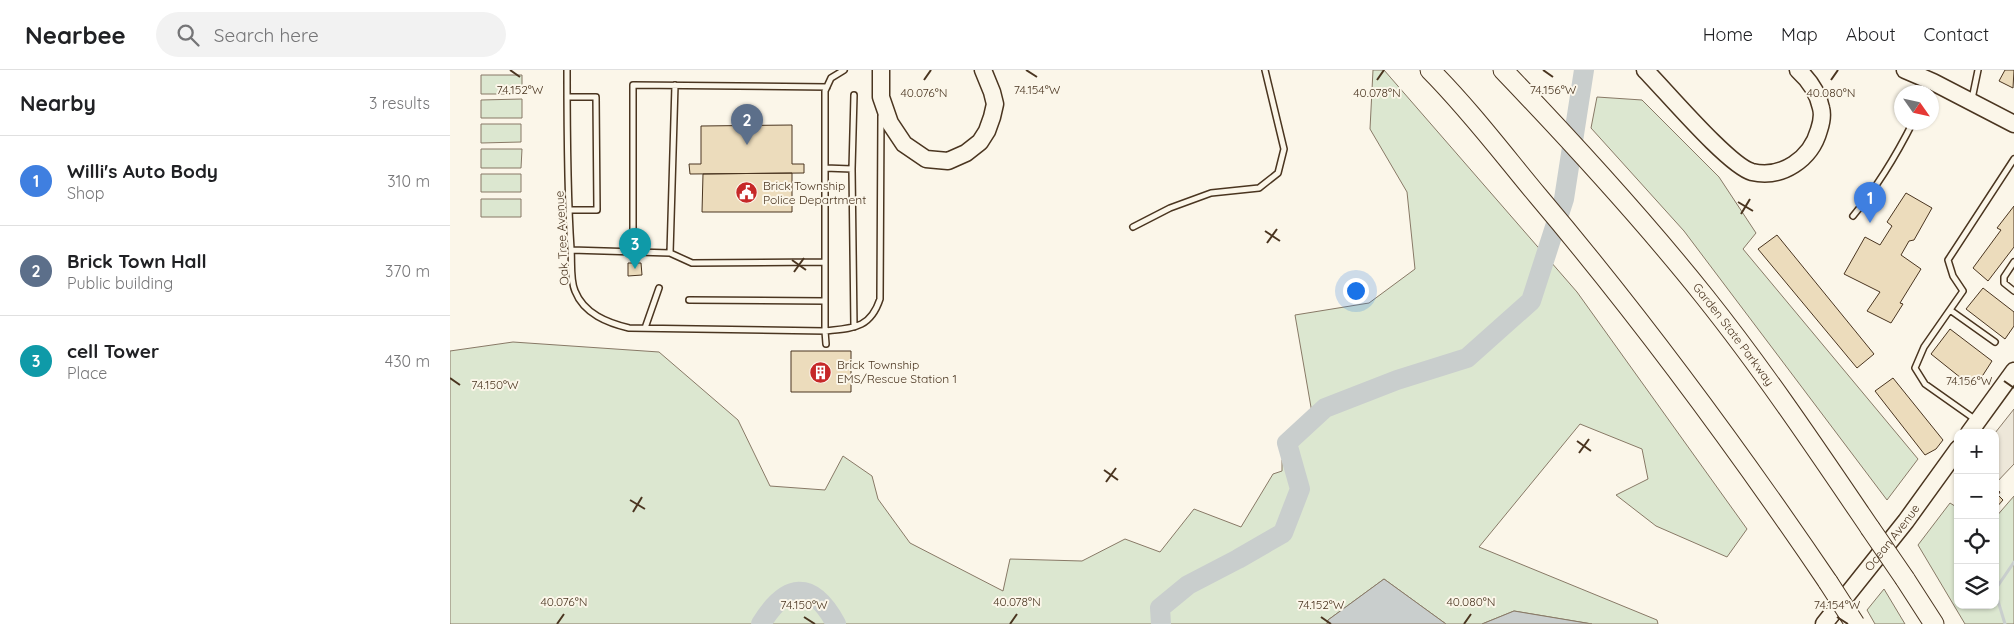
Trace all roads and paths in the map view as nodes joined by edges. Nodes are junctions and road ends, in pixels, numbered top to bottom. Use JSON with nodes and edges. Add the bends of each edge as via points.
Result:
{"nodes":[{"id":1,"x":567,"y":70,"type":"edge"},
{"id":2,"x":844,"y":70,"type":"edge"},
{"id":3,"x":881,"y":70,"type":"edge"},
{"id":4,"x":982,"y":70,"type":"edge"},
{"id":5,"x":1265,"y":70,"type":"edge"},
{"id":6,"x":1430,"y":70,"type":"edge"},
{"id":7,"x":1503,"y":70,"type":"edge"},
{"id":8,"x":1645,"y":70,"type":"edge"},
{"id":9,"x":1798,"y":70,"type":"edge"},
{"id":10,"x":1978,"y":70,"type":"edge"},
{"id":11,"x":1911,"y":71,"type":"edge"},
{"id":12,"x":675,"y":85,"type":"junction"},
{"id":13,"x":827,"y":87,"type":"junction"},
{"id":14,"x":854,"y":95,"type":"dead end"},
{"id":15,"x":567,"y":96,"type":"junction"},
{"id":16,"x":881,"y":97,"type":"junction"},
{"id":17,"x":1972,"y":102,"type":"junction"},
{"id":18,"x":2014,"y":124,"type":"edge"},
{"id":19,"x":1909,"y":130,"type":"edge"},
{"id":20,"x":2014,"y":159,"type":"edge"},
{"id":21,"x":825,"y":168,"type":"junction"},
{"id":22,"x":852,"y":169,"type":"junction"},
{"id":23,"x":569,"y":210,"type":"junction"},
{"id":24,"x":1853,"y":216,"type":"dead end"},
{"id":25,"x":1133,"y":227,"type":"dead end"},
{"id":26,"x":571,"y":250,"type":"junction"},
{"id":27,"x":633,"y":252,"type":"junction"},
{"id":28,"x":670,"y":253,"type":"junction"},
{"id":29,"x":825,"y":262,"type":"junction"},
{"id":30,"x":2014,"y":262,"type":"edge"},
{"id":31,"x":659,"y":288,"type":"dead end"},
{"id":32,"x":2014,"y":290,"type":"edge"},
{"id":33,"x":689,"y":300,"type":"dead end"},
{"id":34,"x":825,"y":301,"type":"junction"},
{"id":35,"x":1950,"y":310,"type":"junction"},
{"id":36,"x":645,"y":328,"type":"junction"},
{"id":37,"x":854,"y":328,"type":"junction"},
{"id":38,"x":825,"y":331,"type":"junction"},
{"id":39,"x":1996,"y":342,"type":"dead end"},
{"id":40,"x":826,"y":344,"type":"dead end"},
{"id":41,"x":2014,"y":371,"type":"edge"},
{"id":42,"x":1973,"y":427,"type":"edge"},
{"id":43,"x":1954,"y":459,"type":"edge"},
{"id":44,"x":1824,"y":624,"type":"edge"},
{"id":45,"x":1855,"y":624,"type":"edge"},
{"id":46,"x":1934,"y":624,"type":"edge"}],
"edges":[{"from":1,"to":15,"type":"lane","name":"Oak Tree Avenue"},
{"from":2,"to":13,"type":"lane","via":[[831,78]]},
{"from":3,"to":16,"type":"main road"},
{"from":4,"to":16,"type":"main road","via":[[995,104],[987,131],[980,142],[966,153],[948,160],[926,159],[904,144],[890,123]]},
{"from":5,"to":25,"type":"lane","via":[[1284,149],[1278,173],[1259,188],[1211,193],[1170,208]]},
{"from":6,"to":45,"type":"highway","bridge":true,"via":[[1588,255],[1706,407]]},
{"from":7,"to":46,"type":"highway","name":"Garden State Parkway","bridge":true,"via":[[1600,174],[1711,304],[1768,380]]},
{"from":8,"to":9,"type":"main road","via":[[1729,158],[1750,172],[1765,174],[1784,170],[1799,161],[1816,141],[1822,110],[1816,92]]},
{"from":10,"to":17,"type":"lane"},
{"from":11,"to":17,"type":"main road","via":[[1932,85]]},
{"from":12,"to":13,"type":"lane"},
{"from":12,"to":27,"type":"lane","via":[[633,85]]},
{"from":12,"to":28,"type":"lane"},
{"from":13,"to":21,"type":"lane"},
{"from":14,"to":22,"type":"lane"},
{"from":15,"to":23,"type":"lane","name":"Oak Tree Avenue"},
{"from":15,"to":23,"type":"lane","via":[[596,97],[597,210]]},
{"from":16,"to":37,"type":"lane","via":[[880,300],[875,313]]},
{"from":17,"to":18,"type":"main road"},
{"from":19,"to":24,"type":"lane","via":[[1887,170]]},
{"from":20,"to":35,"type":"lane","via":[[1948,260],[1963,291]]},
{"from":21,"to":22,"type":"lane"},
{"from":21,"to":29,"type":"lane"},
{"from":22,"to":37,"type":"lane"},
{"from":23,"to":26,"type":"lane","name":"Oak Tree Avenue"},
{"from":26,"to":27,"type":"lane"},
{"from":26,"to":36,"type":"lane","name":"Oak Tree Avenue","via":[[574,290],[595,316],[629,328]]},
{"from":27,"to":28,"type":"lane"},
{"from":28,"to":29,"type":"lane","via":[[692,262]]},
{"from":29,"to":34,"type":"lane"},
{"from":30,"to":32,"type":"lane","via":[[2004,277],[2004,283]]},
{"from":31,"to":36,"type":"lane"},
{"from":33,"to":34,"type":"lane"},
{"from":34,"to":38,"type":"lane"},
{"from":35,"to":39,"type":"lane"},
{"from":35,"to":42,"type":"lane","via":[[1924,347],[1915,368],[1925,384]]},
{"from":36,"to":38,"type":"lane","name":"Oak Tree Avenue"},
{"from":37,"to":38,"type":"lane","name":"Oak Tree Avenue"},
{"from":38,"to":40,"type":"lane"},
{"from":41,"to":42,"type":"main road"},
{"from":43,"to":44,"type":"main road","name":"Ocean Avenue"}]}
